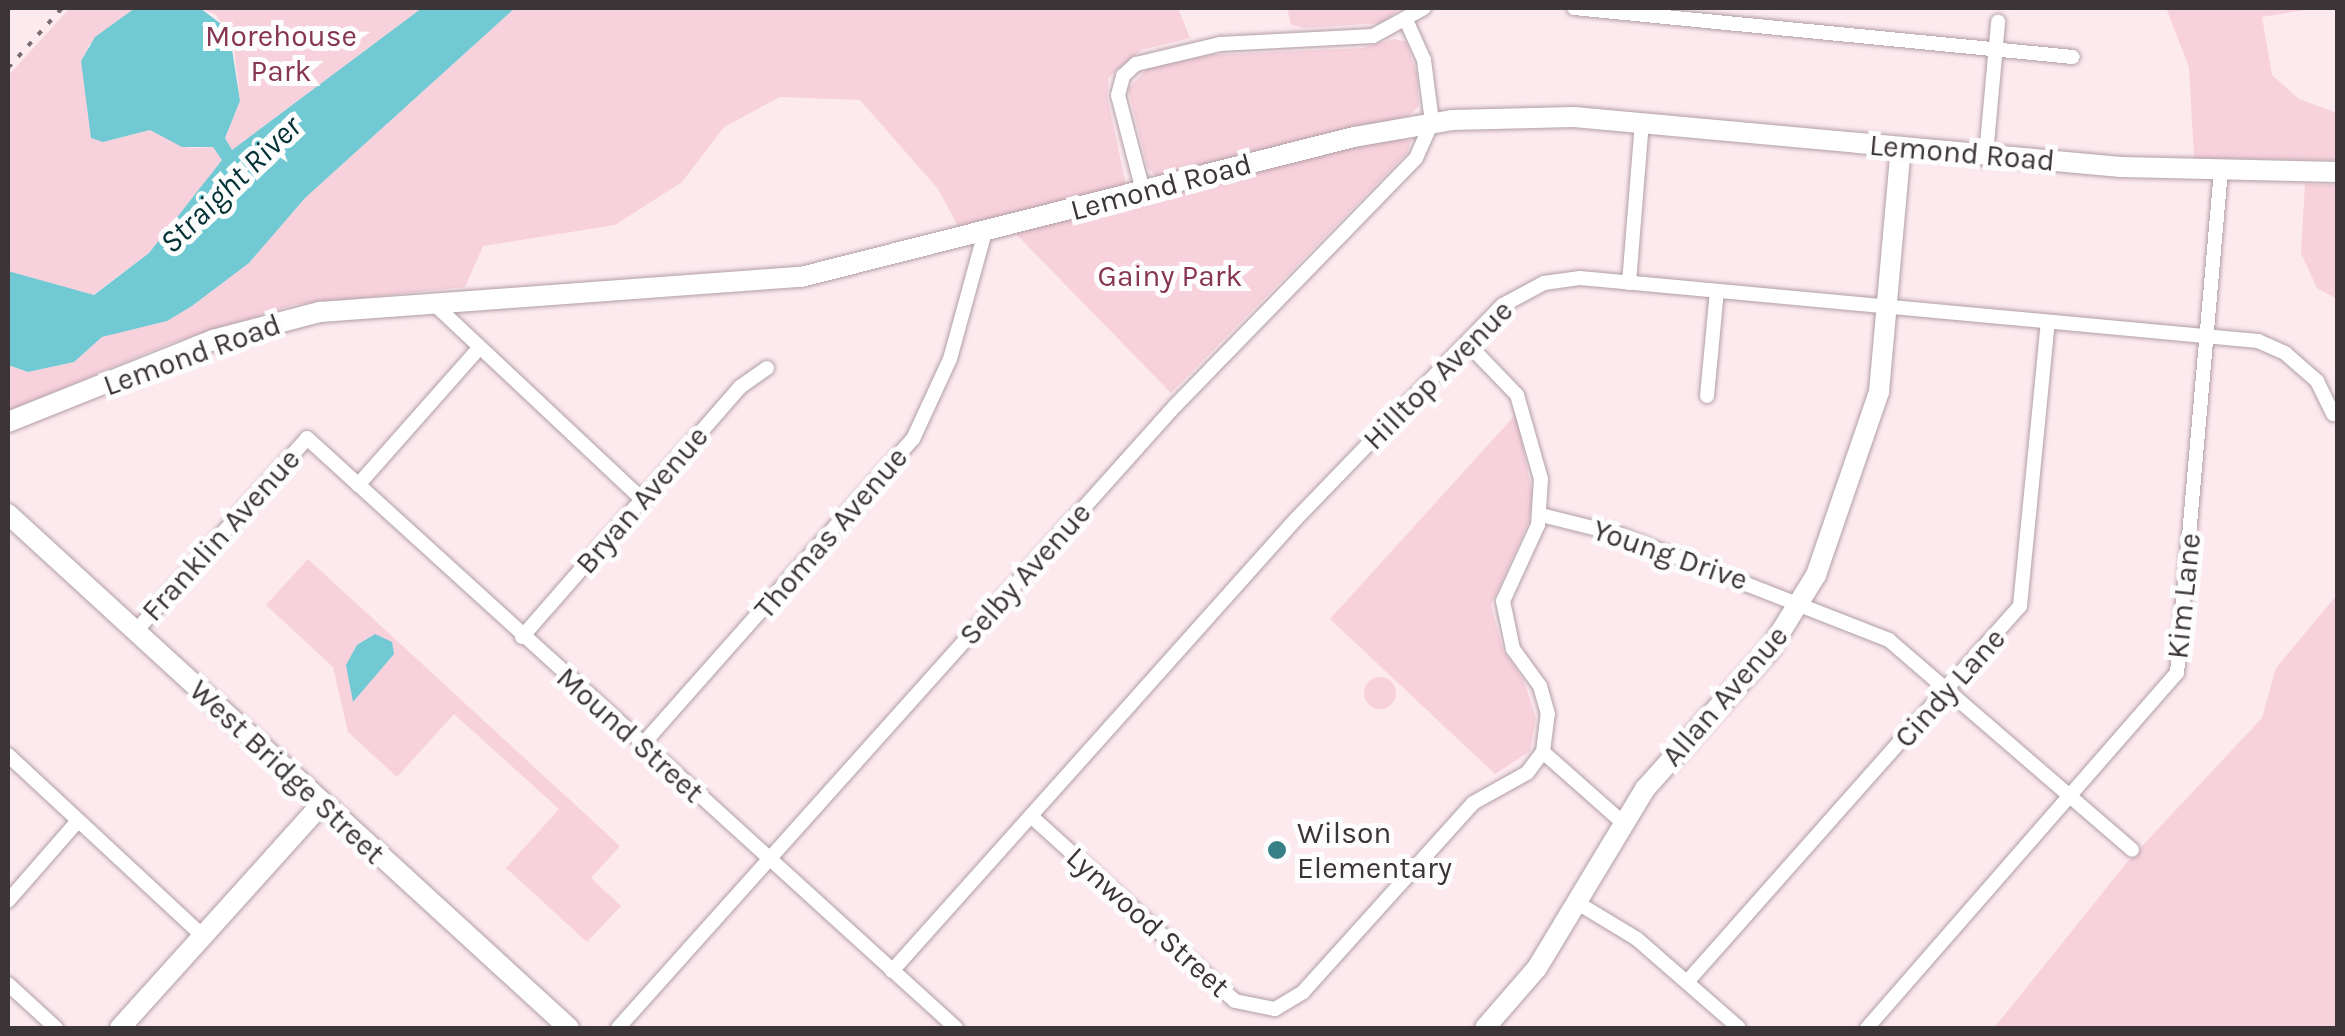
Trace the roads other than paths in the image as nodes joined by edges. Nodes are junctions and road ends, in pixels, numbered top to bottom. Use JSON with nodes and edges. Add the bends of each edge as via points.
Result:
{"nodes":[{"id":1,"x":1424,"y":8,"type":"edge"},
{"id":2,"x":1574,"y":8,"type":"edge"},
{"id":3,"x":1406,"y":20,"type":"junction"},
{"id":4,"x":1998,"y":22,"type":"dead end"},
{"id":5,"x":1996,"y":46,"type":"junction"},
{"id":6,"x":2073,"y":56,"type":"dead end"},
{"id":7,"x":1432,"y":122,"type":"junction"},
{"id":8,"x":1642,"y":123,"type":"junction"},
{"id":9,"x":1901,"y":147,"type":"junction"},
{"id":10,"x":1986,"y":155,"type":"junction"},
{"id":11,"x":2222,"y":170,"type":"junction"},
{"id":12,"x":2338,"y":172,"type":"edge"},
{"id":13,"x":1143,"y":192,"type":"junction"},
{"id":14,"x":986,"y":232,"type":"junction"},
{"id":15,"x":1629,"y":283,"type":"junction"},
{"id":16,"x":1717,"y":291,"type":"junction"},
{"id":17,"x":431,"y":301,"type":"junction"},
{"id":18,"x":1888,"y":307,"type":"junction"},
{"id":19,"x":2048,"y":322,"type":"junction"},
{"id":20,"x":2208,"y":336,"type":"junction"},
{"id":21,"x":1467,"y":342,"type":"junction"},
{"id":22,"x":479,"y":348,"type":"junction"},
{"id":23,"x":766,"y":368,"type":"dead end"},
{"id":24,"x":1708,"y":396,"type":"dead end"},
{"id":25,"x":2333,"y":414,"type":"dead end"},
{"id":26,"x":8,"y":422,"type":"edge"},
{"id":27,"x":307,"y":438,"type":"joint"},
{"id":28,"x":358,"y":485,"type":"junction"},
{"id":29,"x":642,"y":500,"type":"junction"},
{"id":30,"x":1541,"y":515,"type":"junction"},
{"id":31,"x":10,"y":522,"type":"edge"},
{"id":32,"x":1802,"y":602,"type":"junction"},
{"id":33,"x":136,"y":632,"type":"junction"},
{"id":34,"x":522,"y":637,"type":"junction"},
{"id":35,"x":1950,"y":689,"type":"junction"},
{"id":36,"x":642,"y":746,"type":"junction"},
{"id":37,"x":1543,"y":752,"type":"junction"},
{"id":38,"x":8,"y":755,"type":"edge"},
{"id":39,"x":2072,"y":796,"type":"junction"},
{"id":40,"x":322,"y":805,"type":"junction"},
{"id":41,"x":1031,"y":816,"type":"junction"},
{"id":42,"x":77,"y":822,"type":"junction"},
{"id":43,"x":1622,"y":822,"type":"junction"},
{"id":44,"x":2132,"y":850,"type":"dead end"},
{"id":45,"x":769,"y":860,"type":"junction"},
{"id":46,"x":8,"y":901,"type":"edge"},
{"id":47,"x":1576,"y":902,"type":"junction"},
{"id":48,"x":202,"y":935,"type":"junction"},
{"id":49,"x":892,"y":971,"type":"junction"},
{"id":50,"x":1687,"y":982,"type":"junction"},
{"id":51,"x":8,"y":984,"type":"edge"},
{"id":52,"x":56,"y":1028,"type":"edge"},
{"id":53,"x":120,"y":1028,"type":"edge"},
{"id":54,"x":569,"y":1028,"type":"edge"},
{"id":55,"x":618,"y":1028,"type":"edge"},
{"id":56,"x":956,"y":1028,"type":"edge"},
{"id":57,"x":1485,"y":1028,"type":"edge"},
{"id":58,"x":1739,"y":1028,"type":"edge"},
{"id":59,"x":1867,"y":1028,"type":"edge"}],
"edges":[{"from":1,"to":3,"type":"street"},
{"from":2,"to":5,"type":"street"},
{"from":3,"to":7,"type":"street","via":[[1424,60]]},
{"from":3,"to":13,"type":"street","via":[[1373,36],[1220,44],[1136,64],[1123,76],[1118,95]]},
{"from":4,"to":5,"type":"street"},
{"from":5,"to":6,"type":"street"},
{"from":5,"to":10,"type":"street"},
{"from":7,"to":8,"type":"street","name":"Lemond Road","via":[[1525,116]]},
{"from":7,"to":13,"type":"street","name":"Lemond Road"},
{"from":7,"to":45,"type":"street","name":"Selby Avenue","via":[[1416,158],[1175,406]]},
{"from":8,"to":9,"type":"street","name":"Lemond Road"},
{"from":8,"to":15,"type":"street"},
{"from":9,"to":10,"type":"street","name":"Lemond Road"},
{"from":9,"to":18,"type":"street","name":"Allan Avenue"},
{"from":10,"to":11,"type":"street","name":"Lemond Road"},
{"from":11,"to":12,"type":"street","name":"Lemond Road"},
{"from":11,"to":20,"type":"street","name":"Kim Lane"},
{"from":13,"to":14,"type":"street","name":"Lemond Road"},
{"from":14,"to":17,"type":"street","name":"Lemond Road","via":[[752,284]]},
{"from":14,"to":36,"type":"street","name":"Thomas Avenue","via":[[950,359],[913,439]]},
{"from":15,"to":16,"type":"street","name":"Hilltop Avenue"},
{"from":15,"to":21,"type":"street","name":"Hilltop Avenue","via":[[1544,283],[1515,296]]},
{"from":16,"to":18,"type":"street","name":"Hilltop Avenue"},
{"from":16,"to":24,"type":"street"},
{"from":17,"to":22,"type":"street"},
{"from":17,"to":26,"type":"street","name":"Lemond Road","via":[[262,325]]},
{"from":18,"to":19,"type":"street","name":"Hilltop Avenue"},
{"from":18,"to":32,"type":"street","name":"Allan Avenue","via":[[1871,422]]},
{"from":19,"to":20,"type":"street","name":"Hilltop Avenue"},
{"from":19,"to":35,"type":"street","name":"Cindy Lane","via":[[2025,593],[2014,616]]},
{"from":20,"to":25,"type":"street","name":"Hilltop Avenue","via":[[2285,353],[2317,381]]},
{"from":20,"to":39,"type":"street","name":"Kim Lane","via":[[2181,659],[2170,685]]},
{"from":21,"to":30,"type":"street","via":[[1525,411],[1541,479]]},
{"from":21,"to":41,"type":"street","name":"Hilltop Avenue","via":[[1296,519]]},
{"from":22,"to":28,"type":"street"},
{"from":22,"to":29,"type":"street"},
{"from":23,"to":29,"type":"street","name":"Bryan Avenue","via":[[740,387]]},
{"from":27,"to":28,"type":"street","name":"Mound Street"},
{"from":27,"to":33,"type":"street","name":"Franklin Avenue"},
{"from":28,"to":34,"type":"street","name":"Mound Street"},
{"from":29,"to":34,"type":"street","name":"Bryan Avenue"},
{"from":30,"to":32,"type":"street","name":"Young Drive","via":[[1621,535]]},
{"from":30,"to":37,"type":"street","via":[[1507,588],[1503,616],[1514,649],[1545,698],[1549,727]]},
{"from":31,"to":33,"type":"street","name":"West Bridge Street"},
{"from":32,"to":35,"type":"street","name":"Young Drive","via":[[1889,640]]},
{"from":32,"to":43,"type":"street","name":"Allan Avenue"},
{"from":33,"to":40,"type":"street","name":"West Bridge Street"},
{"from":34,"to":36,"type":"street","name":"Mound Street"},
{"from":35,"to":39,"type":"street","name":"Young Drive"},
{"from":35,"to":50,"type":"street","name":"Cindy Lane"},
{"from":36,"to":45,"type":"street","name":"Mound Street"},
{"from":37,"to":41,"type":"street","name":"Lynwood Street","via":[[1527,773],[1474,803],[1303,992],[1275,1009],[1234,1001]]},
{"from":37,"to":43,"type":"street"},
{"from":38,"to":42,"type":"street"},
{"from":39,"to":44,"type":"street","name":"Young Drive"},
{"from":39,"to":59,"type":"street","name":"Kim Lane"},
{"from":40,"to":48,"type":"street"},
{"from":40,"to":54,"type":"street","name":"West Bridge Street"},
{"from":41,"to":49,"type":"street","name":"Hilltop Avenue"},
{"from":42,"to":46,"type":"street"},
{"from":42,"to":48,"type":"street"},
{"from":43,"to":47,"type":"street","name":"Allan Avenue"},
{"from":45,"to":49,"type":"street","name":"Mound Street"},
{"from":45,"to":55,"type":"street","name":"Selby Avenue"},
{"from":47,"to":50,"type":"street","via":[[1637,939]]},
{"from":47,"to":57,"type":"street","name":"Allan Avenue","via":[[1537,968]]},
{"from":48,"to":53,"type":"street"},
{"from":49,"to":56,"type":"street","name":"Mound Street"},
{"from":50,"to":58,"type":"street"},
{"from":51,"to":52,"type":"street"}]}
